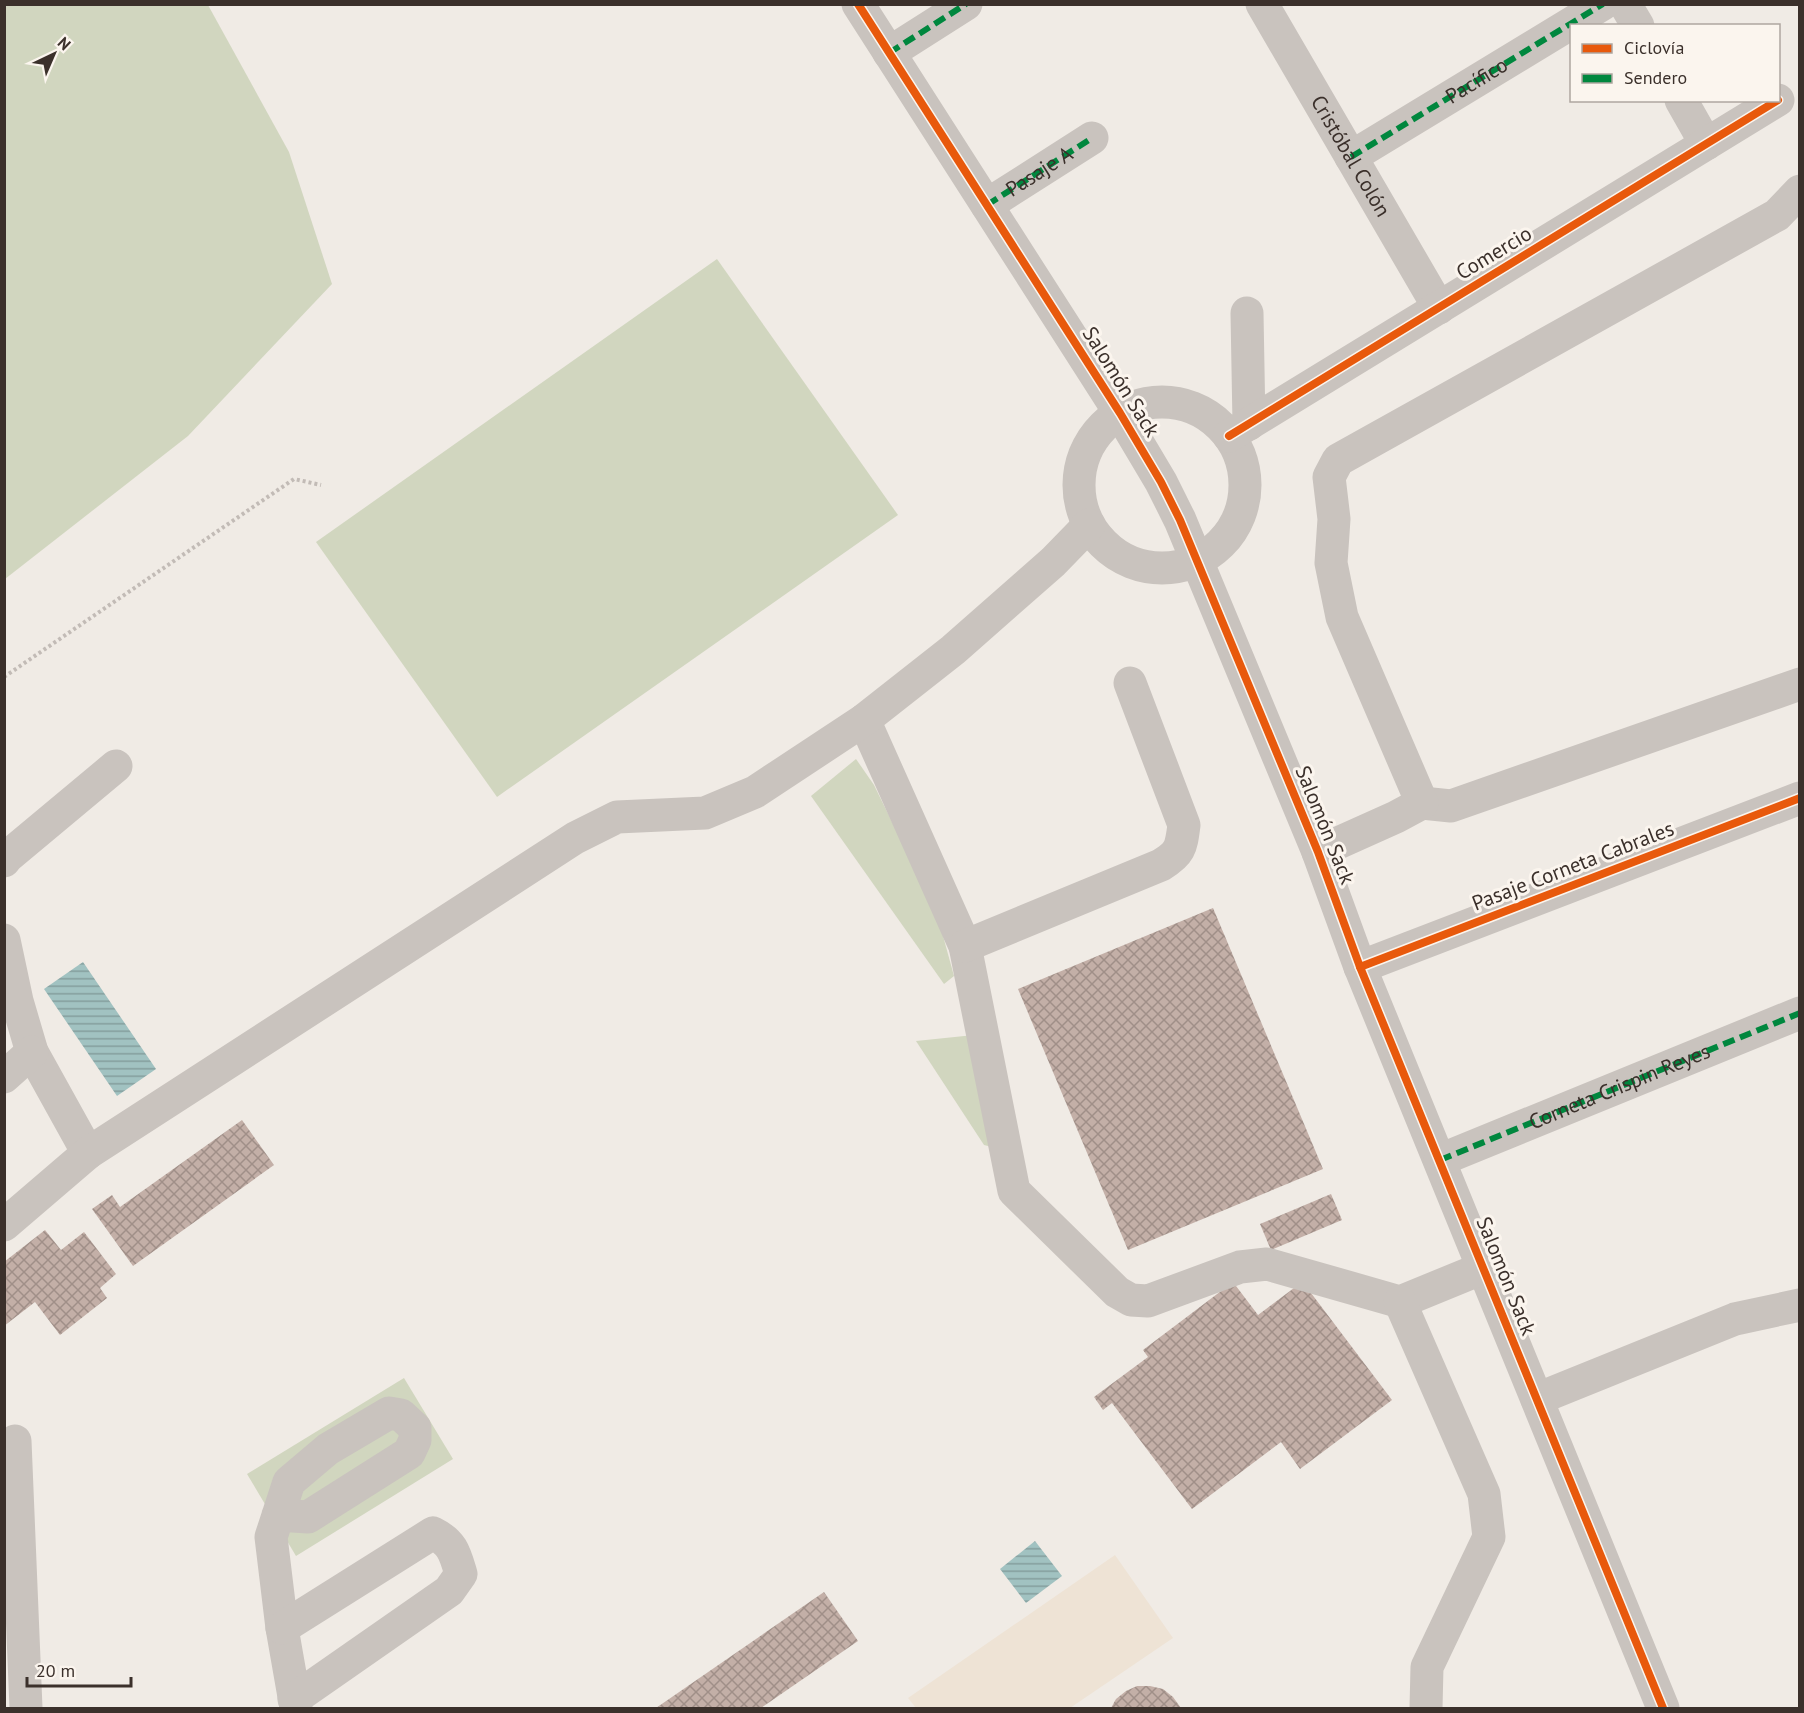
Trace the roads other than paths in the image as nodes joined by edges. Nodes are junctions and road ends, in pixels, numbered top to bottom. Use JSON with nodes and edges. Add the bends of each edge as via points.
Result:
{"nodes":[{"id":1,"x":858,"y":4,"type":"edge"},
{"id":2,"x":966,"y":4,"type":"edge"},
{"id":3,"x":1262,"y":4,"type":"edge"},
{"id":4,"x":1603,"y":4,"type":"edge"},
{"id":5,"x":1625,"y":4,"type":"edge"},
{"id":6,"x":1570,"y":24,"type":"edge"},
{"id":7,"x":1570,"y":24,"type":"edge"},
{"id":8,"x":1637,"y":24,"type":"edge"},
{"id":9,"x":889,"y":53,"type":"junction"},
{"id":10,"x":1800,"y":87,"type":"edge"},
{"id":11,"x":1780,"y":99,"type":"edge"},
{"id":12,"x":1682,"y":102,"type":"edge"},
{"id":13,"x":1775,"y":102,"type":"edge"},
{"id":14,"x":1092,"y":138,"type":"dead end"},
{"id":15,"x":1706,"y":144,"type":"junction"},
{"id":16,"x":1351,"y":157,"type":"junction"},
{"id":17,"x":1797,"y":203,"type":"edge"},
{"id":18,"x":987,"y":205,"type":"junction"},
{"id":19,"x":1439,"y":308,"type":"junction"},
{"id":20,"x":1247,"y":313,"type":"dead end"},
{"id":21,"x":1120,"y":413,"type":"junction"},
{"id":22,"x":1239,"y":430,"type":"junction"},
{"id":23,"x":1089,"y":525,"type":"junction"},
{"id":24,"x":1197,"y":561,"type":"junction"},
{"id":25,"x":1130,"y":683,"type":"dead end"},
{"id":26,"x":1800,"y":684,"type":"edge"},
{"id":27,"x":864,"y":720,"type":"junction"},
{"id":28,"x":116,"y":766,"type":"dead end"},
{"id":29,"x":1800,"y":798,"type":"edge"},
{"id":30,"x":1422,"y":803,"type":"junction"},
{"id":31,"x":1318,"y":852,"type":"junction"},
{"id":32,"x":4,"y":861,"type":"edge"},
{"id":33,"x":4,"y":940,"type":"edge"},
{"id":34,"x":965,"y":946,"type":"junction"},
{"id":35,"x":1360,"y":967,"type":"junction"},
{"id":36,"x":1800,"y":1013,"type":"edge"},
{"id":37,"x":32,"y":1052,"type":"junction"},
{"id":38,"x":4,"y":1077,"type":"edge"},
{"id":39,"x":88,"y":1153,"type":"junction"},
{"id":40,"x":1440,"y":1160,"type":"junction"},
{"id":41,"x":4,"y":1225,"type":"edge"},
{"id":42,"x":1483,"y":1268,"type":"junction"},
{"id":43,"x":1401,"y":1302,"type":"junction"},
{"id":44,"x":1800,"y":1305,"type":"edge"},
{"id":45,"x":1537,"y":1400,"type":"junction"},
{"id":46,"x":15,"y":1441,"type":"dead end"},
{"id":47,"x":278,"y":1515,"type":"dead end"},
{"id":48,"x":282,"y":1628,"type":"junction"},
{"id":49,"x":295,"y":1704,"type":"edge"},
{"id":50,"x":26,"y":1708,"type":"edge"},
{"id":51,"x":1426,"y":1708,"type":"edge"},
{"id":52,"x":1663,"y":1708,"type":"edge"}],
"edges":[{"from":1,"to":9,"type":"street","name":"Salomón Sack"},
{"from":2,"to":9,"type":"street"},
{"from":3,"to":16,"type":"street","name":"Cristóbal Colón"},
{"from":4,"to":7,"type":"street","name":"Pacífico"},
{"from":5,"to":8,"type":"street"},
{"from":6,"to":16,"type":"street","name":"Pacífico"},
{"from":9,"to":18,"type":"street","name":"Salomón Sack"},
{"from":10,"to":11,"type":"street","name":"Comercio"},
{"from":12,"to":15,"type":"street"},
{"from":13,"to":15,"type":"street","name":"Comercio"},
{"from":14,"to":18,"type":"street","name":"Pasaje A"},
{"from":15,"to":19,"type":"street","name":"Comercio"},
{"from":16,"to":19,"type":"street","name":"Cristóbal Colón"},
{"from":17,"to":30,"type":"street","via":[[1338,460],[1329,477],[1334,519],[1330,563],[1342,617]]},
{"from":18,"to":21,"type":"street","name":"Salomón Sack"},
{"from":19,"to":22,"type":"street","name":"Comercio"},
{"from":20,"to":22,"type":"street"},
{"from":21,"to":22,"type":"street","via":[[1153,402],[1179,404]]},
{"from":21,"to":23,"type":"street","via":[[1093,438],[1080,471],[1079,489]]},
{"from":21,"to":24,"type":"street","name":"Salomón Sack","via":[[1161,482]]},
{"from":22,"to":24,"type":"street","via":[[1246,488],[1243,506],[1237,524],[1226,538]]},
{"from":23,"to":24,"type":"street","via":[[1112,552],[1128,561],[1162,568]]},
{"from":23,"to":27,"type":"street","via":[[953,650]]},
{"from":24,"to":31,"type":"street","name":"Salomón Sack"},
{"from":25,"to":34,"type":"street","via":[[1184,825],[1181,846],[1174,857],[1161,865]]},
{"from":26,"to":30,"type":"street","via":[[1451,806]]},
{"from":27,"to":34,"type":"street"},
{"from":27,"to":39,"type":"street","via":[[755,792],[705,813],[617,817],[575,838]]},
{"from":28,"to":32,"type":"street"},
{"from":29,"to":35,"type":"street","name":"Pasaje Corneta Cabrales"},
{"from":30,"to":31,"type":"street"},
{"from":31,"to":35,"type":"street","name":"Salomón Sack"},
{"from":33,"to":37,"type":"street"},
{"from":34,"to":43,"type":"street","via":[[1014,1191],[1117,1292],[1131,1300],[1148,1301],[1240,1267],[1267,1264]]},
{"from":35,"to":40,"type":"street","name":"Salomón Sack"},
{"from":36,"to":40,"type":"street","name":"Corneta Crispin Reyes"},
{"from":37,"to":38,"type":"street"},
{"from":37,"to":39,"type":"street"},
{"from":39,"to":41,"type":"street"},
{"from":40,"to":42,"type":"street","name":"Salomón Sack"},
{"from":42,"to":43,"type":"street"},
{"from":42,"to":45,"type":"street","name":"Salomón Sack"},
{"from":43,"to":51,"type":"street","via":[[1484,1494],[1489,1537],[1427,1667]]},
{"from":44,"to":45,"type":"street","via":[[1735,1319]]},
{"from":45,"to":52,"type":"street","name":"Salomón Sack"},
{"from":46,"to":50,"type":"street"},
{"from":47,"to":48,"type":"street","via":[[271,1537]]},
{"from":48,"to":49,"type":"street"},
{"from":48,"to":49,"type":"street","via":[[433,1533],[446,1539],[455,1554],[461,1574],[449,1591]]}]}
